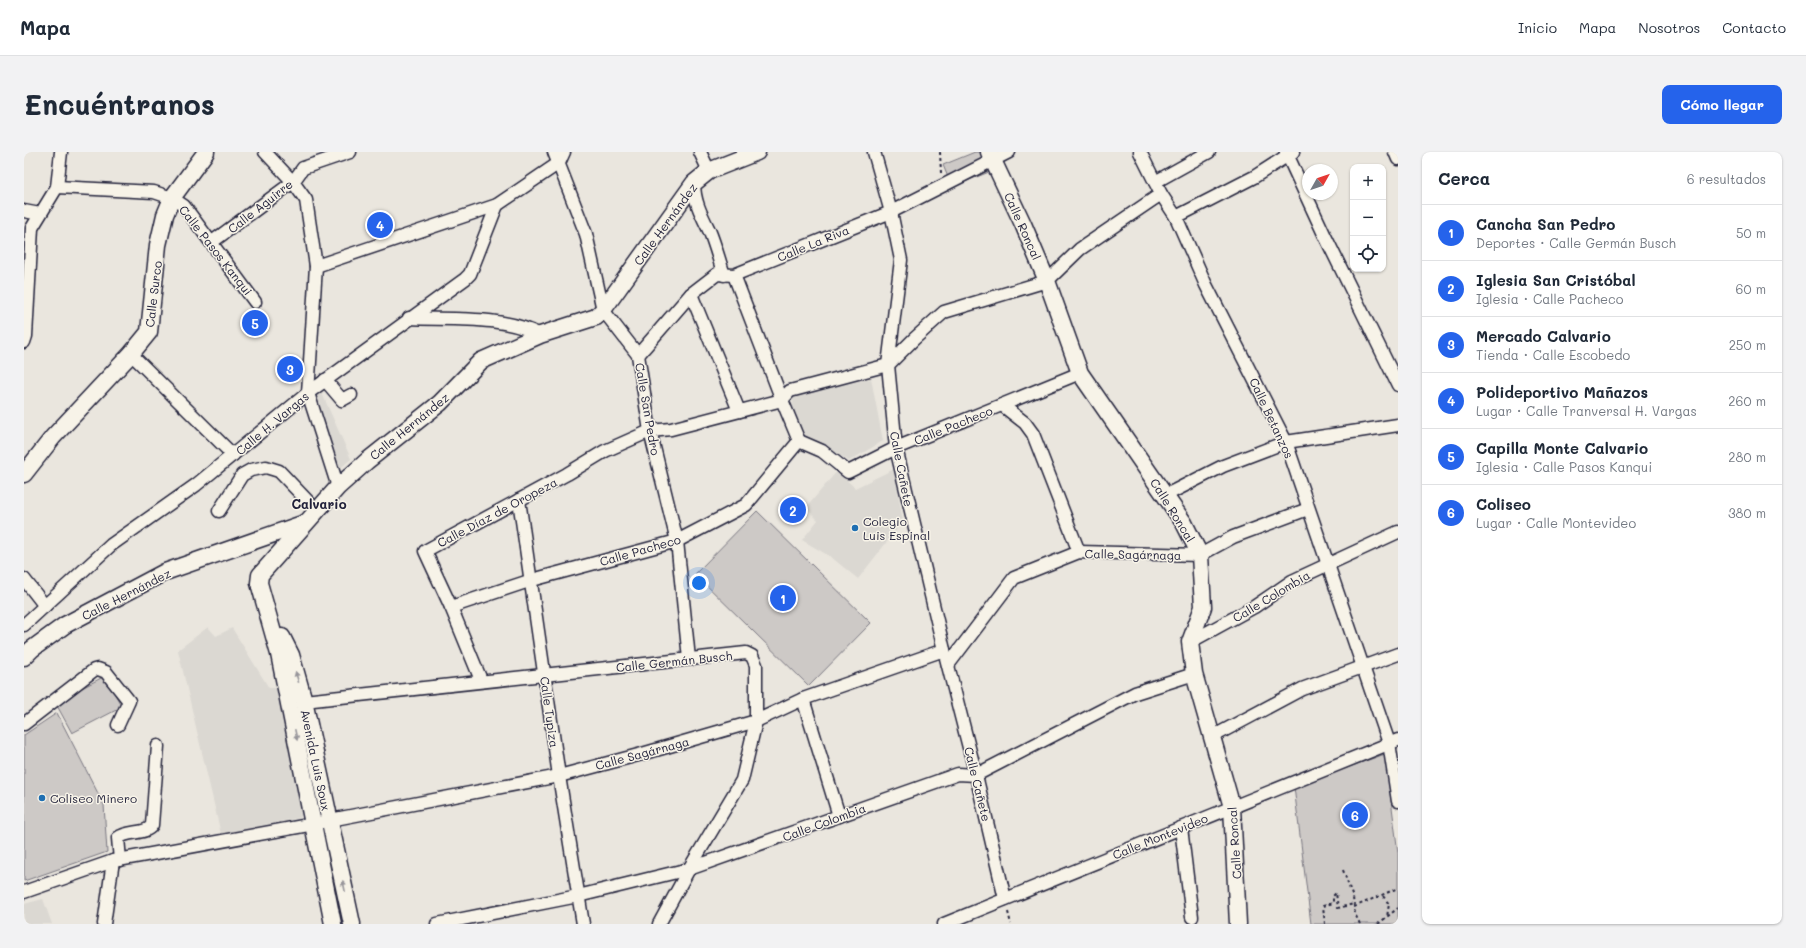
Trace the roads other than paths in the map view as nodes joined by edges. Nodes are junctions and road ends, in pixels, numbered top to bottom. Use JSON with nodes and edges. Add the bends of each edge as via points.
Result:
{"nodes":[{"id":1,"x":60,"y":152,"type":"edge"},
{"id":2,"x":206,"y":152,"type":"edge"},
{"id":3,"x":265,"y":152,"type":"edge"},
{"id":4,"x":350,"y":152,"type":"edge"},
{"id":5,"x":700,"y":152,"type":"edge"},
{"id":6,"x":756,"y":152,"type":"edge"},
{"id":7,"x":874,"y":152,"type":"edge"},
{"id":8,"x":1009,"y":152,"type":"edge"},
{"id":9,"x":1140,"y":152,"type":"edge"},
{"id":10,"x":1209,"y":152,"type":"edge"},
{"id":11,"x":1395,"y":152,"type":"edge"},
{"id":12,"x":1289,"y":153,"type":"edge"},
{"id":13,"x":559,"y":156,"type":"edge"},
{"id":14,"x":991,"y":156,"type":"edge"},
{"id":15,"x":1398,"y":159,"type":"edge"},
{"id":16,"x":709,"y":171,"type":"junction"},
{"id":17,"x":293,"y":182,"type":"junction"},
{"id":18,"x":1156,"y":182,"type":"junction"},
{"id":19,"x":694,"y":183,"type":"junction"},
{"id":20,"x":57,"y":187,"type":"junction"},
{"id":21,"x":1161,"y":194,"type":"junction"},
{"id":22,"x":172,"y":198,"type":"junction"},
{"id":23,"x":497,"y":205,"type":"junction"},
{"id":24,"x":24,"y":211,"type":"edge"},
{"id":25,"x":891,"y":212,"type":"junction"},
{"id":26,"x":40,"y":214,"type":"junction"},
{"id":27,"x":1176,"y":217,"type":"junction"},
{"id":28,"x":212,"y":242,"type":"junction"},
{"id":29,"x":316,"y":266,"type":"junction"},
{"id":30,"x":729,"y":275,"type":"junction"},
{"id":31,"x":1048,"y":281,"type":"junction"},
{"id":32,"x":691,"y":294,"type":"junction"},
{"id":33,"x":255,"y":302,"type":"dead end"},
{"id":34,"x":603,"y":310,"type":"junction"},
{"id":35,"x":409,"y":318,"type":"junction"},
{"id":36,"x":540,"y":335,"type":"junction"},
{"id":37,"x":24,"y":342,"type":"edge"},
{"id":38,"x":131,"y":354,"type":"junction"},
{"id":39,"x":638,"y":355,"type":"junction"},
{"id":40,"x":888,"y":365,"type":"junction"},
{"id":41,"x":1080,"y":373,"type":"junction"},
{"id":42,"x":325,"y":380,"type":"junction"},
{"id":43,"x":1398,"y":385,"type":"edge"},
{"id":44,"x":308,"y":393,"type":"junction"},
{"id":45,"x":351,"y":395,"type":"dead end"},
{"id":46,"x":782,"y":400,"type":"junction"},
{"id":47,"x":1002,"y":405,"type":"junction"},
{"id":48,"x":739,"y":411,"type":"junction"},
{"id":49,"x":1398,"y":424,"type":"edge"},
{"id":50,"x":650,"y":431,"type":"junction"},
{"id":51,"x":799,"y":441,"type":"junction"},
{"id":52,"x":1286,"y":442,"type":"junction"},
{"id":53,"x":896,"y":448,"type":"junction"},
{"id":54,"x":233,"y":455,"type":"junction"},
{"id":55,"x":24,"y":474,"type":"edge"},
{"id":56,"x":338,"y":487,"type":"junction"},
{"id":57,"x":1166,"y":496,"type":"junction"},
{"id":58,"x":519,"y":500,"type":"junction"},
{"id":59,"x":1308,"y":509,"type":"junction"},
{"id":60,"x":220,"y":511,"type":"dead end"},
{"id":61,"x":312,"y":517,"type":"junction"},
{"id":62,"x":1398,"y":532,"type":"edge"},
{"id":63,"x":677,"y":541,"type":"junction"},
{"id":64,"x":1079,"y":552,"type":"junction"},
{"id":65,"x":1200,"y":555,"type":"junction"},
{"id":66,"x":1328,"y":564,"type":"junction"},
{"id":67,"x":24,"y":579,"type":"edge"},
{"id":68,"x":532,"y":580,"type":"junction"},
{"id":69,"x":265,"y":601,"type":"junction"},
{"id":70,"x":45,"y":606,"type":"junction"},
{"id":71,"x":451,"y":608,"type":"junction"},
{"id":72,"x":24,"y":626,"type":"edge"},
{"id":73,"x":1190,"y":642,"type":"junction"},
{"id":74,"x":944,"y":650,"type":"junction"},
{"id":75,"x":1398,"y":654,"type":"edge"},
{"id":76,"x":24,"y":657,"type":"edge"},
{"id":77,"x":689,"y":659,"type":"junction"},
{"id":78,"x":948,"y":665,"type":"junction"},
{"id":79,"x":1363,"y":668,"type":"junction"},
{"id":80,"x":1194,"y":674,"type":"junction"},
{"id":81,"x":544,"y":675,"type":"junction"},
{"id":82,"x":481,"y":680,"type":"junction"},
{"id":83,"x":803,"y":699,"type":"junction"},
{"id":84,"x":304,"y":701,"type":"junction"},
{"id":85,"x":756,"y":721,"type":"junction"},
{"id":86,"x":24,"y":724,"type":"edge"},
{"id":87,"x":118,"y":725,"type":"dead end"},
{"id":88,"x":1212,"y":737,"type":"junction"},
{"id":89,"x":1394,"y":741,"type":"edge"},
{"id":90,"x":158,"y":746,"type":"dead end"},
{"id":91,"x":976,"y":775,"type":"junction"},
{"id":92,"x":559,"y":776,"type":"junction"},
{"id":93,"x":1398,"y":800,"type":"edge"},
{"id":94,"x":1232,"y":807,"type":"junction"},
{"id":95,"x":838,"y":816,"type":"junction"},
{"id":96,"x":330,"y":820,"type":"junction"},
{"id":97,"x":314,"y":824,"type":"junction"},
{"id":98,"x":1181,"y":828,"type":"junction"},
{"id":99,"x":117,"y":860,"type":"junction"},
{"id":100,"x":689,"y":868,"type":"junction"},
{"id":101,"x":24,"y":892,"type":"edge"},
{"id":102,"x":578,"y":896,"type":"junction"},
{"id":103,"x":1005,"y":899,"type":"junction"},
{"id":104,"x":1192,"y":917,"type":"dead end"},
{"id":105,"x":104,"y":924,"type":"edge"},
{"id":106,"x":333,"y":924,"type":"edge"},
{"id":107,"x":352,"y":924,"type":"edge"},
{"id":108,"x":437,"y":924,"type":"edge"},
{"id":109,"x":583,"y":924,"type":"edge"},
{"id":110,"x":659,"y":924,"type":"edge"},
{"id":111,"x":944,"y":924,"type":"edge"},
{"id":112,"x":1238,"y":924,"type":"edge"}],
"edges":[{"from":1,"to":20,"type":"street"},
{"from":2,"to":22,"type":"main road","name":"Calle Surco"},
{"from":3,"to":17,"type":"street"},
{"from":4,"to":17,"type":"street","name":"Calle Aguirre","via":[[303,168]]},
{"from":5,"to":16,"type":"street"},
{"from":6,"to":16,"type":"main road","name":"Calle Hernández"},
{"from":7,"to":25,"type":"street","name":"Calle Cañete"},
{"from":8,"to":14,"type":"street","name":"Calle La Riva"},
{"from":9,"to":18,"type":"street","name":"Calle Betanzos"},
{"from":10,"to":18,"type":"street"},
{"from":11,"to":15,"type":"street"},
{"from":12,"to":27,"type":"street","via":[[1254,177]]},
{"from":12,"to":43,"type":"street"},
{"from":13,"to":23,"type":"street"},
{"from":13,"to":34,"type":"street","name":"Calle San Pedro","via":[[586,234]]},
{"from":14,"to":25,"type":"street","name":"Calle La Riva"},
{"from":14,"to":31,"type":"main road","name":"Calle Roncal"},
{"from":16,"to":19,"type":"main road","name":"Calle Hernández"},
{"from":17,"to":28,"type":"street","name":"Calle Aguirre"},
{"from":17,"to":29,"type":"street","via":[[306,200]]},
{"from":18,"to":21,"type":"street","name":"Calle Betanzos"},
{"from":19,"to":30,"type":"street","via":[[694,194],[700,215]]},
{"from":19,"to":34,"type":"main road","name":"Calle Hernández"},
{"from":20,"to":22,"type":"street","name":"Calle Pasos Kanqui","via":[[154,192]]},
{"from":20,"to":26,"type":"street"},
{"from":21,"to":27,"type":"street","name":"Calle Betanzos"},
{"from":21,"to":31,"type":"street","via":[[1080,249]]},
{"from":22,"to":28,"type":"street","name":"Calle Pasos Kanqui","via":[[184,206]]},
{"from":22,"to":38,"type":"main road","name":"Calle Surco","via":[[158,245],[149,332]]},
{"from":23,"to":29,"type":"street"},
{"from":23,"to":35,"type":"street","name":"Calle H. Vargas","via":[[470,274]]},
{"from":24,"to":26,"type":"street"},
{"from":25,"to":30,"type":"street","name":"Calle La Riva"},
{"from":25,"to":40,"type":"street","name":"Calle Cañete","via":[[901,260]]},
{"from":26,"to":37,"type":"street","via":[[32,228]]},
{"from":27,"to":52,"type":"street","name":"Calle Betanzos","via":[[1206,285]]},
{"from":28,"to":33,"type":"street","name":"Calle Pasos Kanqui"},
{"from":29,"to":44,"type":"street"},
{"from":30,"to":32,"type":"street","name":"Calle La Riva","via":[[717,274]]},
{"from":30,"to":46,"type":"street"},
{"from":31,"to":40,"type":"street","via":[[944,312]]},
{"from":31,"to":41,"type":"main road","name":"Calle Roncal"},
{"from":32,"to":39,"type":"street","name":"Calle La Riva"},
{"from":32,"to":48,"type":"street"},
{"from":34,"to":36,"type":"main road","name":"Calle Hernández","via":[[596,317]]},
{"from":34,"to":39,"type":"street","name":"Calle San Pedro"},
{"from":35,"to":36,"type":"street","via":[[491,321],[528,329]]},
{"from":35,"to":42,"type":"street","name":"Calle H. Vargas"},
{"from":36,"to":56,"type":"main road","name":"Calle Hernández","via":[[481,361],[440,403]]},
{"from":38,"to":54,"type":"street"},
{"from":38,"to":55,"type":"main road","name":"Calle Surco","via":[[53,437]]},
{"from":39,"to":50,"type":"street","name":"Calle San Pedro"},
{"from":40,"to":46,"type":"street","via":[[790,391]]},
{"from":40,"to":53,"type":"street","name":"Calle Cañete"},
{"from":41,"to":47,"type":"street","name":"Calle Pacheco"},
{"from":41,"to":57,"type":"main road","name":"Calle Roncal"},
{"from":42,"to":44,"type":"street","name":"Calle H. Vargas"},
{"from":42,"to":45,"type":"street","via":[[342,400]]},
{"from":44,"to":54,"type":"street","name":"Calle H. Vargas"},
{"from":44,"to":56,"type":"street"},
{"from":46,"to":48,"type":"street","name":"Calle Díaz de Oropeza"},
{"from":46,"to":51,"type":"street"},
{"from":47,"to":53,"type":"street","name":"Calle Pacheco"},
{"from":47,"to":64,"type":"street","via":[[1025,423],[1033,434]]},
{"from":48,"to":50,"type":"street","name":"Calle Díaz de Oropeza","via":[[671,429]]},
{"from":49,"to":52,"type":"street"},
{"from":50,"to":58,"type":"street","name":"Calle Díaz de Oropeza","via":[[605,452]]},
{"from":50,"to":63,"type":"street","name":"Calle San Pedro"},
{"from":51,"to":53,"type":"street","name":"Calle Pacheco","via":[[822,451],[848,472]]},
{"from":51,"to":63,"type":"street","name":"Calle Pacheco","via":[[746,505]]},
{"from":52,"to":57,"type":"street","via":[[1223,466]]},
{"from":52,"to":59,"type":"street","name":"Calle Betanzos"},
{"from":53,"to":74,"type":"street","name":"Calle Cañete"},
{"from":54,"to":70,"type":"street","name":"Calle H. Vargas","via":[[196,485],[111,545]]},
{"from":56,"to":61,"type":"main road","name":"Calle Hernández"},
{"from":57,"to":65,"type":"main road","name":"Calle Roncal","via":[[1184,523]]},
{"from":58,"to":68,"type":"street","name":"Calle Tupiza"},
{"from":58,"to":71,"type":"street","name":"Calle Díaz de Oropeza","via":[[426,551]]},
{"from":59,"to":65,"type":"street","via":[[1233,537]]},
{"from":59,"to":66,"type":"street","name":"Calle Betanzos"},
{"from":60,"to":61,"type":"street","via":[[242,475],[266,467],[279,471]]},
{"from":61,"to":69,"type":"main road","name":"Avenida Luis Soux","via":[[260,575],[259,583]]},
{"from":61,"to":76,"type":"main road","name":"Calle Hernández","via":[[165,572],[65,626]]},
{"from":62,"to":66,"type":"street","name":"Calle Colombia"},
{"from":63,"to":68,"type":"street","name":"Calle Pacheco"},
{"from":63,"to":77,"type":"street","name":"Calle San Pedro"},
{"from":64,"to":65,"type":"street","name":"Calle Sagárnaga"},
{"from":64,"to":78,"type":"street","name":"Calle Sagárnaga","via":[[1014,578]]},
{"from":65,"to":73,"type":"main road","name":"Calle Roncal","via":[[1203,607]]},
{"from":66,"to":73,"type":"street","name":"Calle Colombia","via":[[1292,581],[1254,607]]},
{"from":66,"to":79,"type":"street","name":"Calle Betanzos"},
{"from":67,"to":70,"type":"street"},
{"from":68,"to":71,"type":"street","name":"Calle Pacheco"},
{"from":68,"to":81,"type":"street","name":"Calle Tupiza"},
{"from":84,"to":69,"type":"main road","name":"Avenida Luis Soux","one_way":true,"via":[[291,655]]},
{"from":69,"to":97,"type":"main road","name":"Avenida Luis Soux","one_way":true,"via":[[279,654]]},
{"from":70,"to":72,"type":"street","name":"Calle H. Vargas"},
{"from":71,"to":82,"type":"street","name":"Calle Díaz de Oropeza"},
{"from":73,"to":80,"type":"main road","name":"Calle Roncal"},
{"from":74,"to":78,"type":"street","name":"Calle Cañete"},
{"from":74,"to":83,"type":"street","name":"Calle Sagárnaga"},
{"from":75,"to":79,"type":"street"},
{"from":77,"to":81,"type":"street","name":"Calle Germán Busch"},
{"from":77,"to":85,"type":"street","name":"Calle Germán Busch","via":[[746,653],[752,656],[756,665]]},
{"from":78,"to":91,"type":"street","name":"Calle Cañete"},
{"from":79,"to":88,"type":"street","via":[[1302,689]]},
{"from":79,"to":89,"type":"street","name":"Calle Betanzos"},
{"from":80,"to":88,"type":"main road","name":"Calle Roncal"},
{"from":80,"to":91,"type":"street","name":"Calle Colombia","via":[[1135,694]]},
{"from":81,"to":82,"type":"street","name":"Calle Germán Busch"},
{"from":81,"to":92,"type":"street","name":"Calle Tupiza"},
{"from":82,"to":84,"type":"street","name":"Calle Germán Busch"},
{"from":83,"to":85,"type":"street","name":"Calle Sagárnaga"},
{"from":83,"to":95,"type":"street"},
{"from":84,"to":96,"type":"main road","name":"Avenida Luis Soux"},
{"from":85,"to":92,"type":"street","name":"Calle Sagárnaga"},
{"from":85,"to":100,"type":"street","name":"Calle Germán Busch","via":[[742,780]]},
{"from":86,"to":87,"type":"street","via":[[98,669],[106,672],[129,701]]},
{"from":88,"to":94,"type":"main road","name":"Calle Roncal"},
{"from":89,"to":93,"type":"street","name":"Calle Betanzos"},
{"from":89,"to":94,"type":"street","name":"Calle Montevideo"},
{"from":90,"to":99,"type":"street","via":[[152,825],[147,830],[127,833],[118,838]]},
{"from":91,"to":95,"type":"street","name":"Calle Colombia","via":[[958,774]]},
{"from":91,"to":103,"type":"street","name":"Calle Cañete"},
{"from":92,"to":96,"type":"street","name":"Calle Sagárnaga"},
{"from":92,"to":102,"type":"street","name":"Calle Tupiza"},
{"from":94,"to":98,"type":"street","name":"Calle Montevideo"},
{"from":94,"to":112,"type":"main road","name":"Calle Roncal"},
{"from":95,"to":100,"type":"street","name":"Calle Colombia"},
{"from":96,"to":97,"type":"street","name":"Calle Sagárnaga"},
{"from":107,"to":96,"type":"main road","name":"Avenida Luis Soux","one_way":true},
{"from":97,"to":99,"type":"street","name":"Calle Sagárnaga"},
{"from":97,"to":106,"type":"main road","name":"Avenida Luis Soux"},
{"from":98,"to":103,"type":"street","name":"Calle Montevideo"},
{"from":98,"to":104,"type":"street"},
{"from":99,"to":101,"type":"street","name":"Calle Sagárnaga"},
{"from":99,"to":105,"type":"street"},
{"from":100,"to":102,"type":"street","name":"Calle Colombia"},
{"from":100,"to":110,"type":"street","name":"Calle Germán Busch"},
{"from":102,"to":108,"type":"street","name":"Calle Colombia"},
{"from":102,"to":109,"type":"street","name":"Calle Tupiza"},
{"from":103,"to":111,"type":"street","name":"Calle Montevideo"}]}
